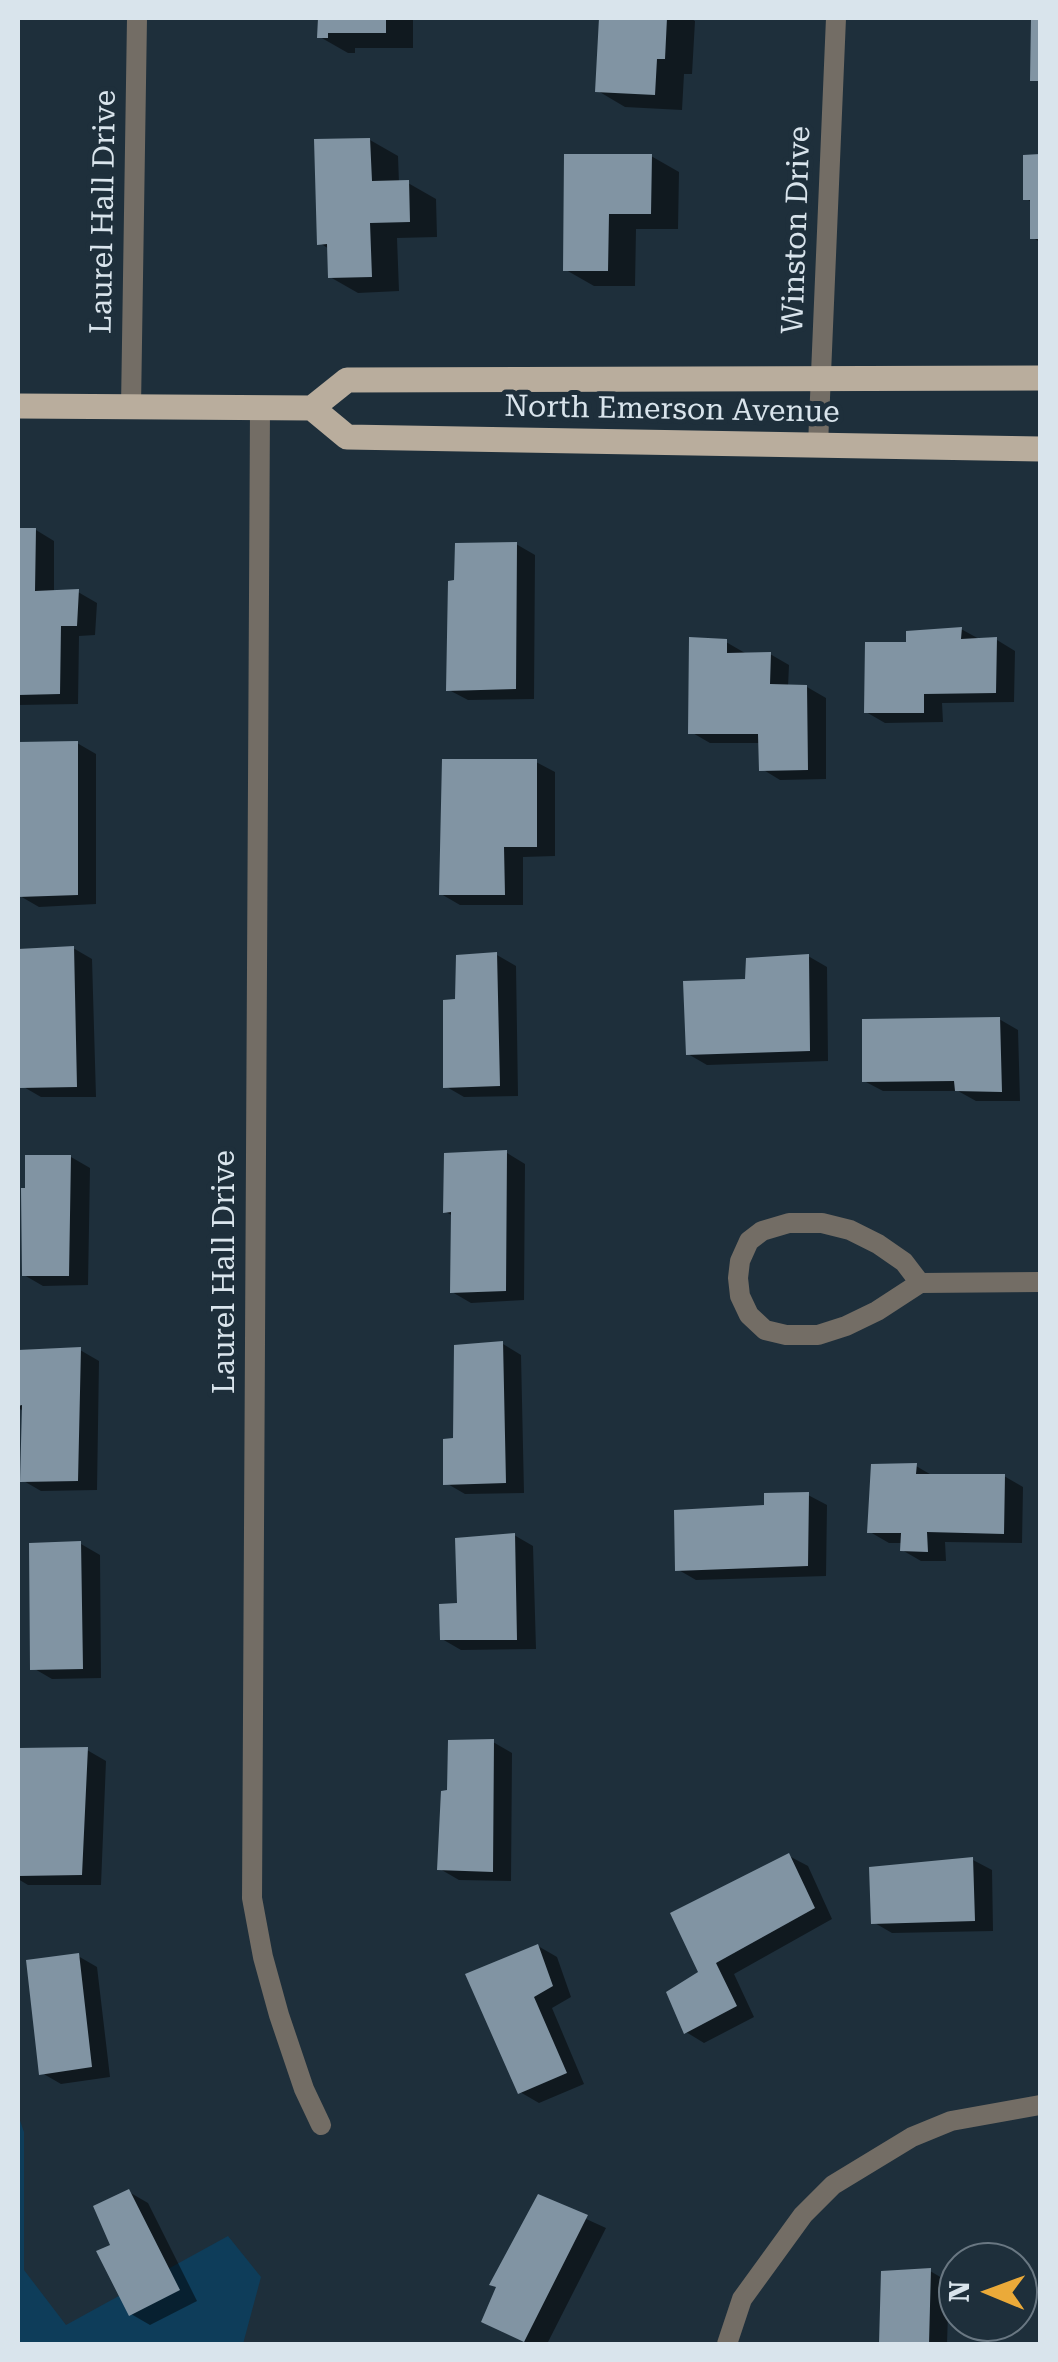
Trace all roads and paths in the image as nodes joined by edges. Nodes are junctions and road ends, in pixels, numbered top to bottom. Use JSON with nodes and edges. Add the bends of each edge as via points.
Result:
{"nodes":[{"id":1,"x":137,"y":18,"type":"edge"},
{"id":2,"x":836,"y":18,"type":"edge"},
{"id":3,"x":1040,"y":378,"type":"edge"},
{"id":4,"x":821,"y":379,"type":"junction"},
{"id":5,"x":18,"y":406,"type":"edge"},
{"id":6,"x":130,"y":407,"type":"junction"},
{"id":7,"x":260,"y":408,"type":"junction"},
{"id":8,"x":312,"y":408,"type":"junction"},
{"id":9,"x":818,"y":444,"type":"junction"},
{"id":10,"x":1040,"y":448,"type":"edge"},
{"id":11,"x":1040,"y":1282,"type":"edge"},
{"id":12,"x":920,"y":1283,"type":"junction"},
{"id":13,"x":1040,"y":2105,"type":"edge"},
{"id":14,"x":321,"y":2125,"type":"dead end"},
{"id":15,"x":728,"y":2344,"type":"edge"}],
"edges":[{"from":1,"to":6,"type":"street","name":"Laurel Hall Drive"},
{"from":2,"to":4,"type":"street","name":"Winston Drive"},
{"from":3,"to":4,"type":"main road","name":"North Emerson Avenue"},
{"from":4,"to":8,"type":"main road","name":"North Emerson Avenue","via":[[347,380]]},
{"from":4,"to":9,"type":"street","name":"Winston Drive"},
{"from":5,"to":6,"type":"main road"},
{"from":6,"to":7,"type":"main road"},
{"from":7,"to":8,"type":"main road"},
{"from":7,"to":14,"type":"street","name":"Laurel Hall Drive","via":[[252,1898],[284,2034]]},
{"from":8,"to":9,"type":"main road","name":"North Emerson Avenue","via":[[346,437]]},
{"from":9,"to":10,"type":"main road","name":"North Emerson Avenue"},
{"from":11,"to":12,"type":"street"},
{"from":12,"to":12,"type":"street","via":[[846,1326],[786,1334],[765,1330],[749,1315],[738,1278],[740,1260],[762,1231],[822,1223],[878,1244]]},
{"from":13,"to":15,"type":"street","via":[[951,2121],[833,2185],[803,2214],[742,2299]]}]}
